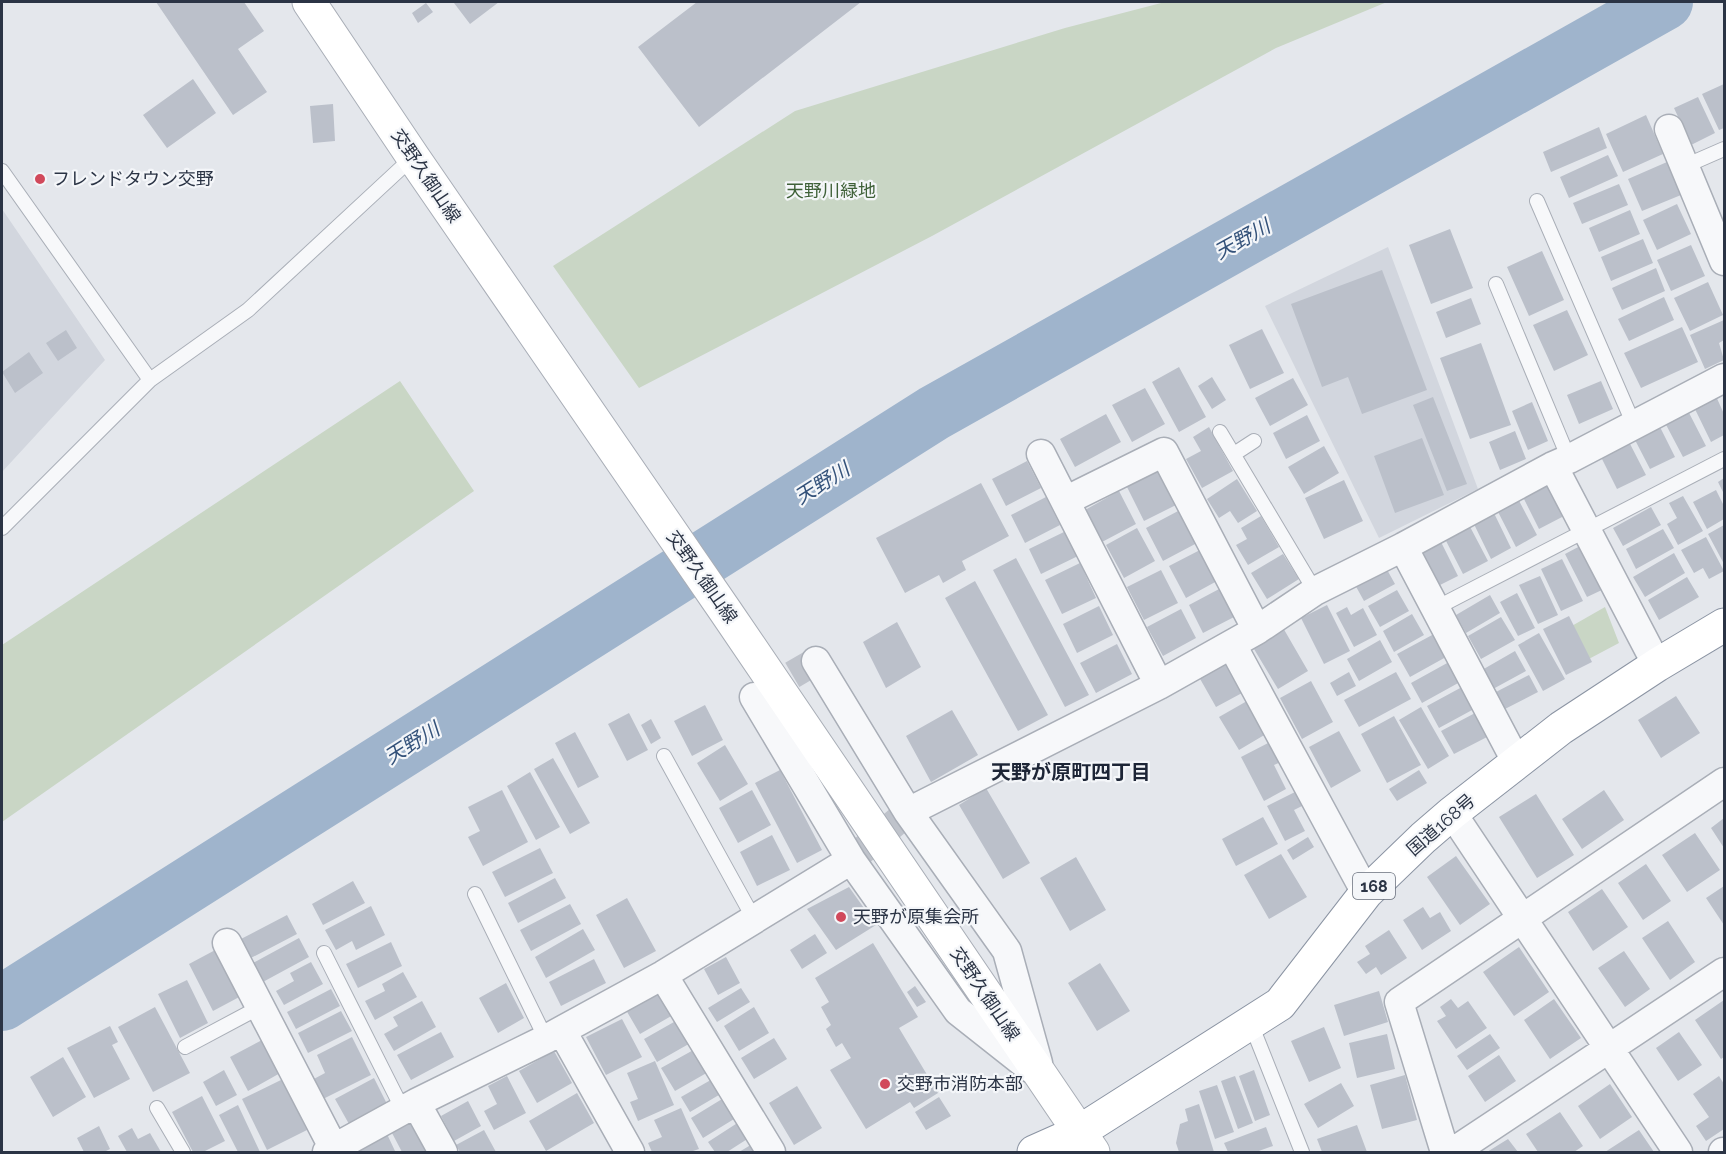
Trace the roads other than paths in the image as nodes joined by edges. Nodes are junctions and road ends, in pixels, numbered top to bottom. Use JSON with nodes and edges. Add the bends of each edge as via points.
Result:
{"nodes":[{"id":1,"x":309,"y":2,"type":"edge"},
{"id":2,"x":1669,"y":129,"type":"dead end"},
{"id":3,"x":1725,"y":149,"type":"edge"},
{"id":4,"x":413,"y":157,"type":"junction"},
{"id":5,"x":1685,"y":166,"type":"junction"},
{"id":6,"x":2,"y":171,"type":"edge"},
{"id":7,"x":1538,"y":201,"type":"dead end"},
{"id":8,"x":1725,"y":261,"type":"edge"},
{"id":9,"x":1496,"y":284,"type":"dead end"},
{"id":10,"x":1725,"y":378,"type":"edge"},
{"id":11,"x":150,"y":380,"type":"junction"},
{"id":12,"x":1634,"y":425,"type":"junction"},
{"id":13,"x":1220,"y":432,"type":"dead end"},
{"id":14,"x":1254,"y":441,"type":"dead end"},
{"id":15,"x":1041,"y":454,"type":"dead end"},
{"id":16,"x":1234,"y":454,"type":"junction"},
{"id":17,"x":1725,"y":459,"type":"edge"},
{"id":18,"x":1561,"y":462,"type":"junction"},
{"id":19,"x":1065,"y":501,"type":"junction"},
{"id":20,"x":2,"y":528,"type":"edge"},
{"id":21,"x":1587,"y":530,"type":"junction"},
{"id":22,"x":1402,"y":547,"type":"junction"},
{"id":23,"x":1315,"y":591,"type":"junction"},
{"id":24,"x":1436,"y":608,"type":"junction"},
{"id":25,"x":1725,"y":625,"type":"edge"},
{"id":26,"x":1257,"y":630,"type":"junction"},
{"id":27,"x":1232,"y":645,"type":"junction"},
{"id":28,"x":816,"y":661,"type":"dead end"},
{"id":29,"x":1657,"y":665,"type":"junction"},
{"id":30,"x":1159,"y":685,"type":"junction"},
{"id":31,"x":754,"y":697,"type":"dead end"},
{"id":32,"x":664,"y":756,"type":"dead end"},
{"id":33,"x":1517,"y":763,"type":"junction"},
{"id":34,"x":1725,"y":782,"type":"edge"},
{"id":35,"x":908,"y":812,"type":"junction"},
{"id":36,"x":1452,"y":813,"type":"junction"},
{"id":37,"x":851,"y":860,"type":"junction"},
{"id":38,"x":1366,"y":893,"type":"junction"},
{"id":39,"x":475,"y":894,"type":"dead end"},
{"id":40,"x":754,"y":919,"type":"junction"},
{"id":41,"x":1522,"y":919,"type":"junction"},
{"id":42,"x":227,"y":943,"type":"dead end"},
{"id":43,"x":324,"y":953,"type":"dead end"},
{"id":44,"x":1725,"y":972,"type":"edge"},
{"id":45,"x":663,"y":975,"type":"junction"},
{"id":46,"x":260,"y":1007,"type":"junction"},
{"id":47,"x":1251,"y":1023,"type":"junction"},
{"id":48,"x":554,"y":1035,"type":"junction"},
{"id":49,"x":185,"y":1047,"type":"dead end"},
{"id":50,"x":1609,"y":1049,"type":"junction"},
{"id":51,"x":1041,"y":1077,"type":"junction"},
{"id":52,"x":410,"y":1107,"type":"junction"},
{"id":53,"x":157,"y":1108,"type":"dead end"},
{"id":54,"x":1086,"y":1142,"type":"edge"},
{"id":55,"x":331,"y":1150,"type":"edge"},
{"id":56,"x":183,"y":1152,"type":"edge"},
{"id":57,"x":443,"y":1152,"type":"edge"},
{"id":58,"x":630,"y":1152,"type":"edge"},
{"id":59,"x":771,"y":1152,"type":"edge"},
{"id":60,"x":1034,"y":1152,"type":"edge"},
{"id":61,"x":1302,"y":1152,"type":"edge"},
{"id":62,"x":1445,"y":1152,"type":"edge"},
{"id":63,"x":1453,"y":1152,"type":"edge"},
{"id":64,"x":1678,"y":1152,"type":"edge"}],
"edges":[{"from":1,"to":4,"type":"main road","name":"交野久御山線"},
{"from":2,"to":5,"type":"street"},
{"from":3,"to":5,"type":"lane"},
{"from":4,"to":11,"type":"lane","via":[[248,310]]},
{"from":4,"to":51,"type":"main road","name":"交野久御山線"},
{"from":5,"to":8,"type":"street"},
{"from":6,"to":11,"type":"lane"},
{"from":7,"to":12,"type":"lane"},
{"from":9,"to":18,"type":"lane"},
{"from":10,"to":12,"type":"street"},
{"from":11,"to":20,"type":"lane"},
{"from":12,"to":18,"type":"street"},
{"from":13,"to":16,"type":"lane"},
{"from":14,"to":16,"type":"lane"},
{"from":15,"to":19,"type":"street"},
{"from":16,"to":23,"type":"lane"},
{"from":17,"to":21,"type":"lane"},
{"from":18,"to":21,"type":"street"},
{"from":18,"to":22,"type":"street"},
{"from":19,"to":26,"type":"street","via":[[1164,452]]},
{"from":19,"to":30,"type":"street"},
{"from":21,"to":24,"type":"lane"},
{"from":21,"to":29,"type":"street"},
{"from":22,"to":23,"type":"street"},
{"from":22,"to":24,"type":"street"},
{"from":23,"to":26,"type":"street"},
{"from":24,"to":33,"type":"street"},
{"from":25,"to":29,"type":"main road","name":"国道168号","number":"168"},
{"from":26,"to":27,"type":"street"},
{"from":27,"to":30,"type":"street"},
{"from":27,"to":38,"type":"street"},
{"from":28,"to":35,"type":"street"},
{"from":29,"to":33,"type":"main road","name":"国道168号","number":"168","via":[[1561,728]]},
{"from":30,"to":35,"type":"street"},
{"from":31,"to":37,"type":"street"},
{"from":32,"to":40,"type":"lane"},
{"from":33,"to":36,"type":"main road","name":"国道168号","number":"168"},
{"from":34,"to":41,"type":"street"},
{"from":35,"to":51,"type":"street","via":[[1007,951]]},
{"from":36,"to":38,"type":"main road","name":"国道168号","number":"168"},
{"from":36,"to":41,"type":"street"},
{"from":37,"to":40,"type":"street"},
{"from":37,"to":51,"type":"street","via":[[958,1011]]},
{"from":38,"to":47,"type":"main road","name":"国道168号","number":"168","via":[[1280,1004]]},
{"from":39,"to":48,"type":"lane"},
{"from":40,"to":45,"type":"street"},
{"from":41,"to":50,"type":"street"},
{"from":41,"to":62,"type":"street","via":[[1399,1002]]},
{"from":42,"to":46,"type":"street"},
{"from":43,"to":52,"type":"lane"},
{"from":44,"to":50,"type":"street"},
{"from":45,"to":48,"type":"street"},
{"from":45,"to":59,"type":"street"},
{"from":46,"to":49,"type":"lane"},
{"from":46,"to":55,"type":"street"},
{"from":47,"to":54,"type":"main road","name":"国道168号","number":"168"},
{"from":47,"to":61,"type":"lane"},
{"from":48,"to":52,"type":"street"},
{"from":48,"to":58,"type":"street"},
{"from":50,"to":63,"type":"street"},
{"from":50,"to":64,"type":"street"},
{"from":51,"to":54,"type":"main road","name":"交野久御山線"},
{"from":52,"to":55,"type":"street"},
{"from":52,"to":57,"type":"street"},
{"from":53,"to":56,"type":"lane"},
{"from":54,"to":60,"type":"main road","name":"国道168号","number":"168"}]}
